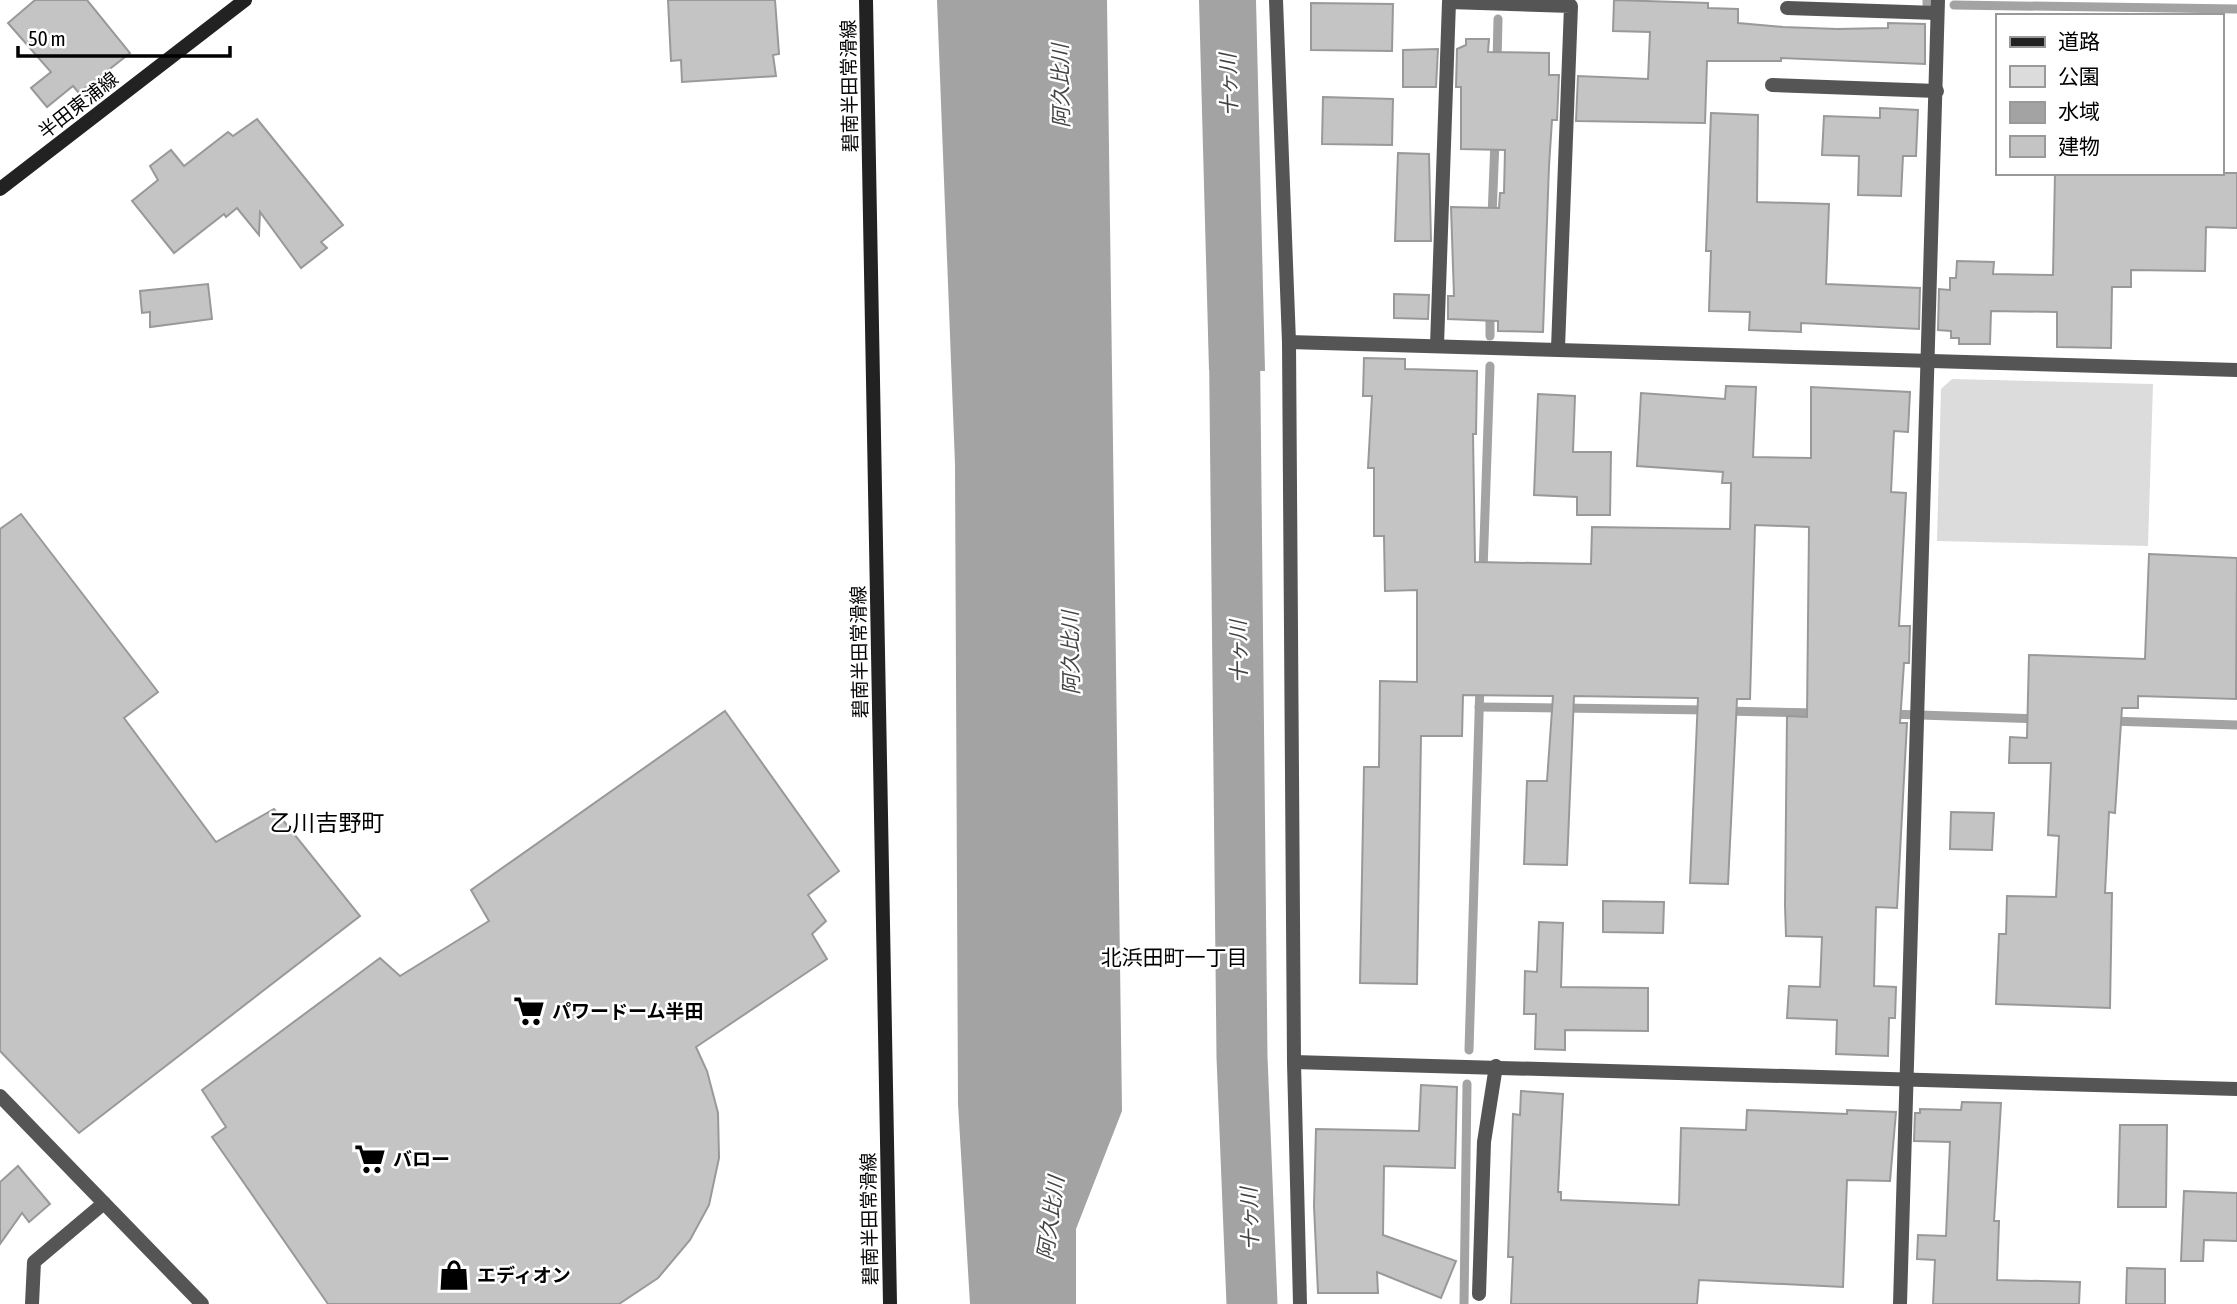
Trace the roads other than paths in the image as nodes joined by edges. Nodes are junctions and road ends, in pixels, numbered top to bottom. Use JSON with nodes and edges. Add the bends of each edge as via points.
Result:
{"nodes":[{"id":1,"x":245,"y":0,"type":"edge"},
{"id":2,"x":866,"y":0,"type":"edge"},
{"id":3,"x":1276,"y":0,"type":"edge"},
{"id":4,"x":1937,"y":6,"type":"edge"},
{"id":5,"x":1787,"y":8,"type":"dead end"},
{"id":6,"x":1772,"y":85,"type":"dead end"},
{"id":7,"x":1937,"y":91,"type":"junction"},
{"id":8,"x":0,"y":189,"type":"edge"},
{"id":9,"x":1289,"y":342,"type":"junction"},
{"id":10,"x":1437,"y":345,"type":"junction"},
{"id":11,"x":1558,"y":348,"type":"junction"},
{"id":12,"x":1930,"y":360,"type":"junction"},
{"id":13,"x":2237,"y":370,"type":"edge"},
{"id":14,"x":1294,"y":1062,"type":"junction"},
{"id":15,"x":1496,"y":1066,"type":"junction"},
{"id":16,"x":1905,"y":1078,"type":"junction"},
{"id":17,"x":2237,"y":1089,"type":"edge"},
{"id":18,"x":0,"y":1096,"type":"edge"},
{"id":19,"x":104,"y":1203,"type":"junction"},
{"id":20,"x":1479,"y":1294,"type":"dead end"},
{"id":21,"x":32,"y":1304,"type":"edge"},
{"id":22,"x":202,"y":1304,"type":"edge"},
{"id":23,"x":890,"y":1304,"type":"edge"},
{"id":24,"x":1300,"y":1304,"type":"edge"},
{"id":25,"x":1900,"y":1304,"type":"edge"}],
"edges":[{"from":1,"to":8,"type":"main road","name":"半田東浦線"},
{"from":2,"to":23,"type":"main road","name":"碧南半田常滑線"},
{"from":3,"to":9,"type":"street"},
{"from":4,"to":5,"type":"street"},
{"from":4,"to":7,"type":"street"},
{"from":6,"to":7,"type":"street"},
{"from":7,"to":12,"type":"street"},
{"from":9,"to":10,"type":"street"},
{"from":9,"to":14,"type":"street"},
{"from":10,"to":11,"type":"street"},
{"from":10,"to":11,"type":"street","via":[[1448,2],[1571,6]]},
{"from":11,"to":12,"type":"street"},
{"from":12,"to":13,"type":"street"},
{"from":12,"to":16,"type":"street"},
{"from":14,"to":15,"type":"street"},
{"from":14,"to":24,"type":"street"},
{"from":15,"to":16,"type":"street"},
{"from":15,"to":20,"type":"street","via":[[1484,1142]]},
{"from":16,"to":17,"type":"street"},
{"from":16,"to":25,"type":"street"},
{"from":18,"to":19,"type":"street"},
{"from":19,"to":21,"type":"street","via":[[34,1262]]},
{"from":19,"to":22,"type":"street"}]}
